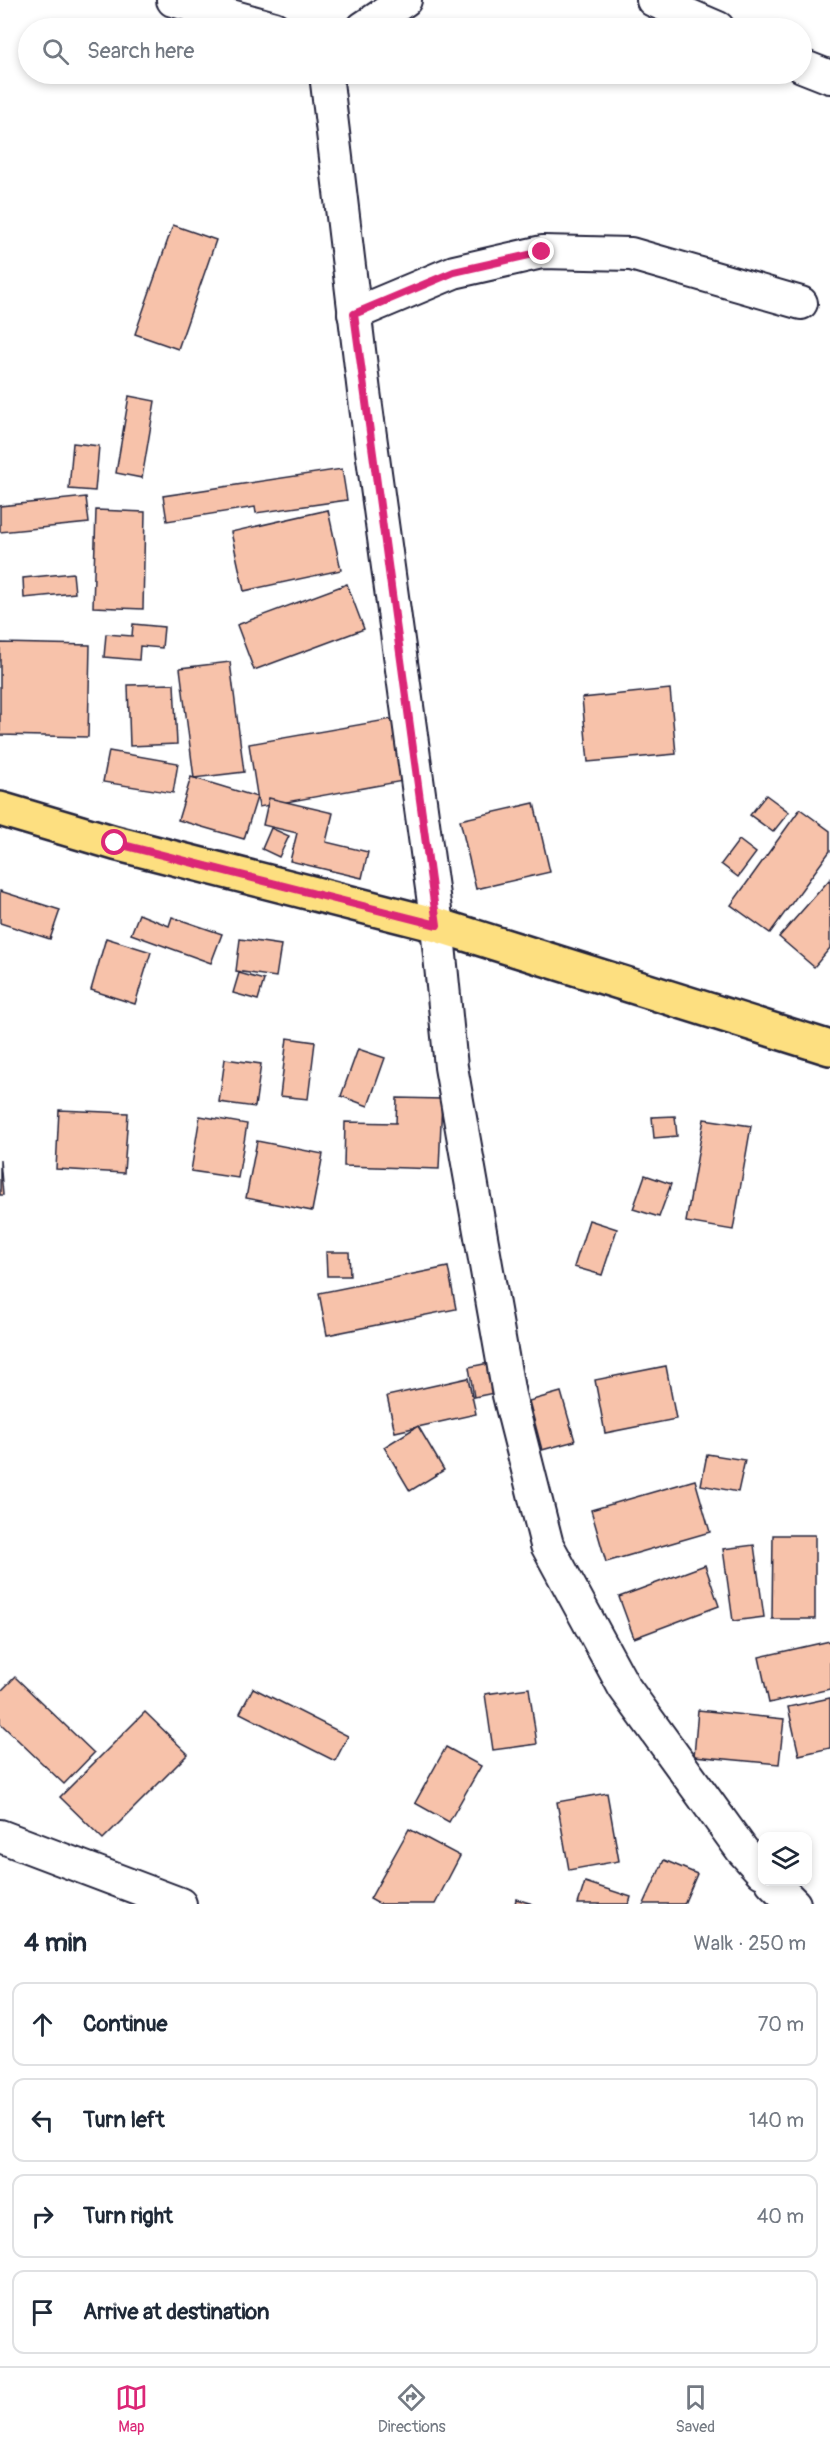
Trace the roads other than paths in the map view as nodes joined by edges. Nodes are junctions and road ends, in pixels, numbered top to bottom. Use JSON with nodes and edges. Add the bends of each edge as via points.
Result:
{"nodes":[{"id":1,"x":173,"y":0,"type":"edge"},
{"id":2,"x":405,"y":0,"type":"edge"},
{"id":3,"x":653,"y":0,"type":"edge"},
{"id":4,"x":238,"y":18,"type":"edge"},
{"id":5,"x":378,"y":18,"type":"edge"},
{"id":6,"x":695,"y":18,"type":"edge"},
{"id":7,"x":812,"y":70,"type":"edge"},
{"id":8,"x":830,"y":77,"type":"edge"},
{"id":9,"x":327,"y":84,"type":"edge"},
{"id":10,"x":801,"y":303,"type":"dead end"},
{"id":11,"x":354,"y":314,"type":"junction"},
{"id":12,"x":0,"y":809,"type":"edge"},
{"id":13,"x":437,"y":925,"type":"junction"},
{"id":14,"x":830,"y":1048,"type":"edge"},
{"id":15,"x":0,"y":1836,"type":"edge"},
{"id":16,"x":758,"y":1868,"type":"edge"},
{"id":17,"x":777,"y":1886,"type":"edge"},
{"id":18,"x":180,"y":1904,"type":"edge"},
{"id":19,"x":794,"y":1904,"type":"edge"}],
"edges":[{"from":1,"to":4,"type":"street"},
{"from":2,"to":5,"type":"street"},
{"from":3,"to":6,"type":"street"},
{"from":7,"to":8,"type":"street"},
{"from":9,"to":11,"type":"street"},
{"from":10,"to":11,"type":"street","via":[[631,255],[542,252],[454,272]]},
{"from":11,"to":13,"type":"street"},
{"from":12,"to":13,"type":"main road","via":[[115,843]]},
{"from":13,"to":14,"type":"main road"},
{"from":13,"to":16,"type":"street","via":[[451,1066],[477,1216],[509,1395],[547,1545],[624,1687]]},
{"from":15,"to":18,"type":"street"},
{"from":17,"to":19,"type":"street"}]}
